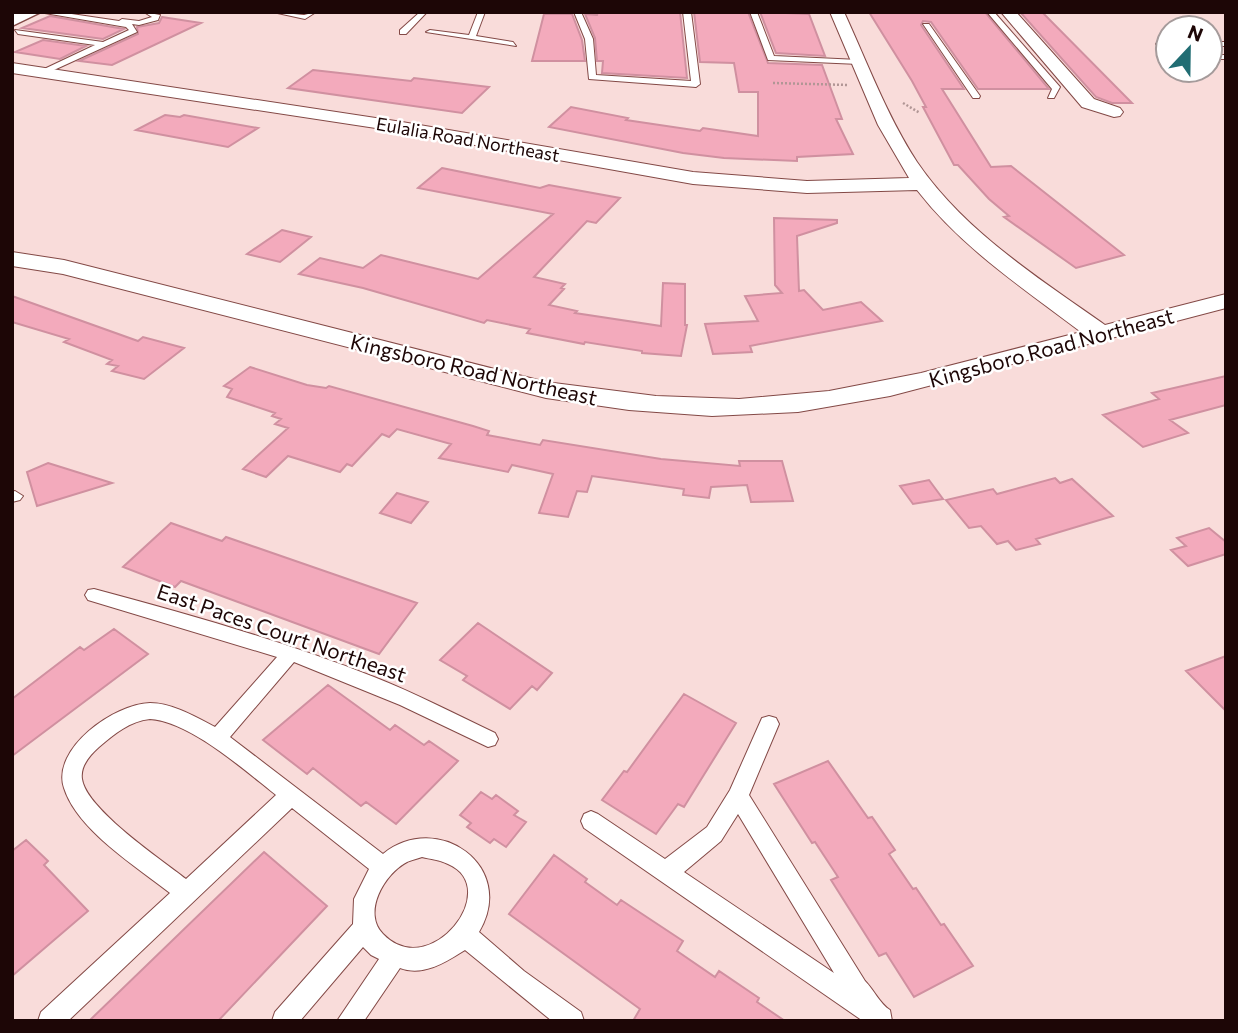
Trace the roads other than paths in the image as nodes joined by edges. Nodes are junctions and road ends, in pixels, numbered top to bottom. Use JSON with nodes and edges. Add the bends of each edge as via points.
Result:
{"nodes":[{"id":1,"x":32,"y":12,"type":"edge"},
{"id":2,"x":42,"y":12,"type":"edge"},
{"id":3,"x":65,"y":12,"type":"edge"},
{"id":4,"x":147,"y":12,"type":"edge"},
{"id":5,"x":276,"y":12,"type":"edge"},
{"id":6,"x":313,"y":12,"type":"edge"},
{"id":7,"x":424,"y":12,"type":"edge"},
{"id":8,"x":482,"y":12,"type":"edge"},
{"id":9,"x":577,"y":12,"type":"edge"},
{"id":10,"x":687,"y":12,"type":"edge"},
{"id":11,"x":753,"y":12,"type":"edge"},
{"id":12,"x":837,"y":12,"type":"edge"},
{"id":13,"x":990,"y":12,"type":"edge"},
{"id":14,"x":1008,"y":12,"type":"edge"},
{"id":15,"x":52,"y":15,"type":"junction"},
{"id":16,"x":15,"y":20,"type":"edge"},
{"id":17,"x":926,"y":26,"type":"dead end"},
{"id":18,"x":403,"y":32,"type":"dead end"},
{"id":19,"x":430,"y":32,"type":"dead end"},
{"id":20,"x":472,"y":38,"type":"junction"},
{"id":21,"x":103,"y":44,"type":"junction"},
{"id":22,"x":513,"y":44,"type":"dead end"},
{"id":23,"x":859,"y":62,"type":"junction"},
{"id":24,"x":12,"y":68,"type":"edge"},
{"id":25,"x":43,"y":73,"type":"junction"},
{"id":26,"x":976,"y":96,"type":"dead end"},
{"id":27,"x":1051,"y":96,"type":"dead end"},
{"id":28,"x":1114,"y":112,"type":"dead end"},
{"id":29,"x":925,"y":184,"type":"junction"},
{"id":30,"x":12,"y":259,"type":"edge"},
{"id":31,"x":1226,"y":301,"type":"edge"},
{"id":32,"x":1100,"y":334,"type":"junction"},
{"id":33,"x":94,"y":596,"type":"dead end"},
{"id":34,"x":290,"y":654,"type":"junction"},
{"id":35,"x":769,"y":724,"type":"dead end"},
{"id":36,"x":488,"y":739,"type":"dead end"},
{"id":37,"x":216,"y":740,"type":"junction"},
{"id":38,"x":291,"y":795,"type":"junction"},
{"id":39,"x":737,"y":796,"type":"junction"},
{"id":40,"x":591,"y":821,"type":"dead end"},
{"id":41,"x":385,"y":868,"type":"junction"},
{"id":42,"x":666,"y":872,"type":"junction"},
{"id":43,"x":186,"y":892,"type":"junction"},
{"id":44,"x":365,"y":928,"type":"junction"},
{"id":45,"x":465,"y":935,"type":"junction"},
{"id":46,"x":394,"y":957,"type":"junction"},
{"id":47,"x":882,"y":1020,"type":"edge"},
{"id":48,"x":50,"y":1021,"type":"edge"},
{"id":49,"x":284,"y":1021,"type":"edge"},
{"id":50,"x":349,"y":1021,"type":"edge"},
{"id":51,"x":572,"y":1021,"type":"edge"}],
"edges":[{"from":1,"to":16,"type":"main road"},
{"from":2,"to":15,"type":"lane"},
{"from":3,"to":4,"type":"lane","via":[[139,23],[155,18]]},
{"from":5,"to":6,"type":"lane","via":[[305,16]]},
{"from":7,"to":18,"type":"lane"},
{"from":8,"to":20,"type":"lane"},
{"from":9,"to":10,"type":"lane","via":[[589,39],[592,77],[696,84]]},
{"from":11,"to":23,"type":"lane","via":[[771,58]]},
{"from":12,"to":23,"type":"street"},
{"from":13,"to":27,"type":"lane","via":[[1057,89]]},
{"from":14,"to":28,"type":"street","via":[[1088,103]]},
{"from":15,"to":16,"type":"lane"},
{"from":15,"to":21,"type":"lane","via":[[128,25],[134,30]]},
{"from":16,"to":21,"type":"lane"},
{"from":17,"to":26,"type":"lane"},
{"from":19,"to":20,"type":"lane"},
{"from":20,"to":22,"type":"lane"},
{"from":21,"to":25,"type":"lane"},
{"from":23,"to":29,"type":"street","via":[[908,163]]},
{"from":24,"to":25,"type":"street","name":"Eulalia Road Northeast"},
{"from":25,"to":29,"type":"street","name":"Eulalia Road Northeast","via":[[402,127],[693,178],[807,187]]},
{"from":29,"to":32,"type":"street","via":[[974,238]]},
{"from":30,"to":32,"type":"street","name":"Kingsboro Road Northeast","via":[[75,270],[546,390],[679,407],[767,406],[851,396]]},
{"from":31,"to":32,"type":"street","name":"Kingsboro Road Northeast"},
{"from":33,"to":34,"type":"lane","name":"East Paces Court Northeast"},
{"from":34,"to":36,"type":"lane","name":"East Paces Court Northeast","via":[[409,699]]},
{"from":34,"to":37,"type":"lane"},
{"from":35,"to":39,"type":"lane"},
{"from":37,"to":38,"type":"lane"},
{"from":37,"to":43,"type":"lane","via":[[166,713],[145,710],[128,715],[89,743],[76,759],[71,778],[80,801],[97,820]]},
{"from":38,"to":41,"type":"lane"},
{"from":38,"to":43,"type":"lane"},
{"from":39,"to":42,"type":"lane","via":[[714,834]]},
{"from":39,"to":47,"type":"lane","via":[[857,989]]},
{"from":40,"to":42,"type":"lane"},
{"from":41,"to":44,"type":"lane","via":[[370,883],[363,902]]},
{"from":41,"to":45,"type":"lane","via":[[398,856],[422,848],[446,849],[468,863],[480,890],[477,914]]},
{"from":42,"to":47,"type":"lane"},
{"from":43,"to":48,"type":"lane"},
{"from":44,"to":46,"type":"lane","via":[[373,942]]},
{"from":44,"to":49,"type":"lane"},
{"from":45,"to":46,"type":"lane","via":[[438,956],[412,961]]},
{"from":45,"to":51,"type":"lane"},
{"from":46,"to":50,"type":"lane"}]}
